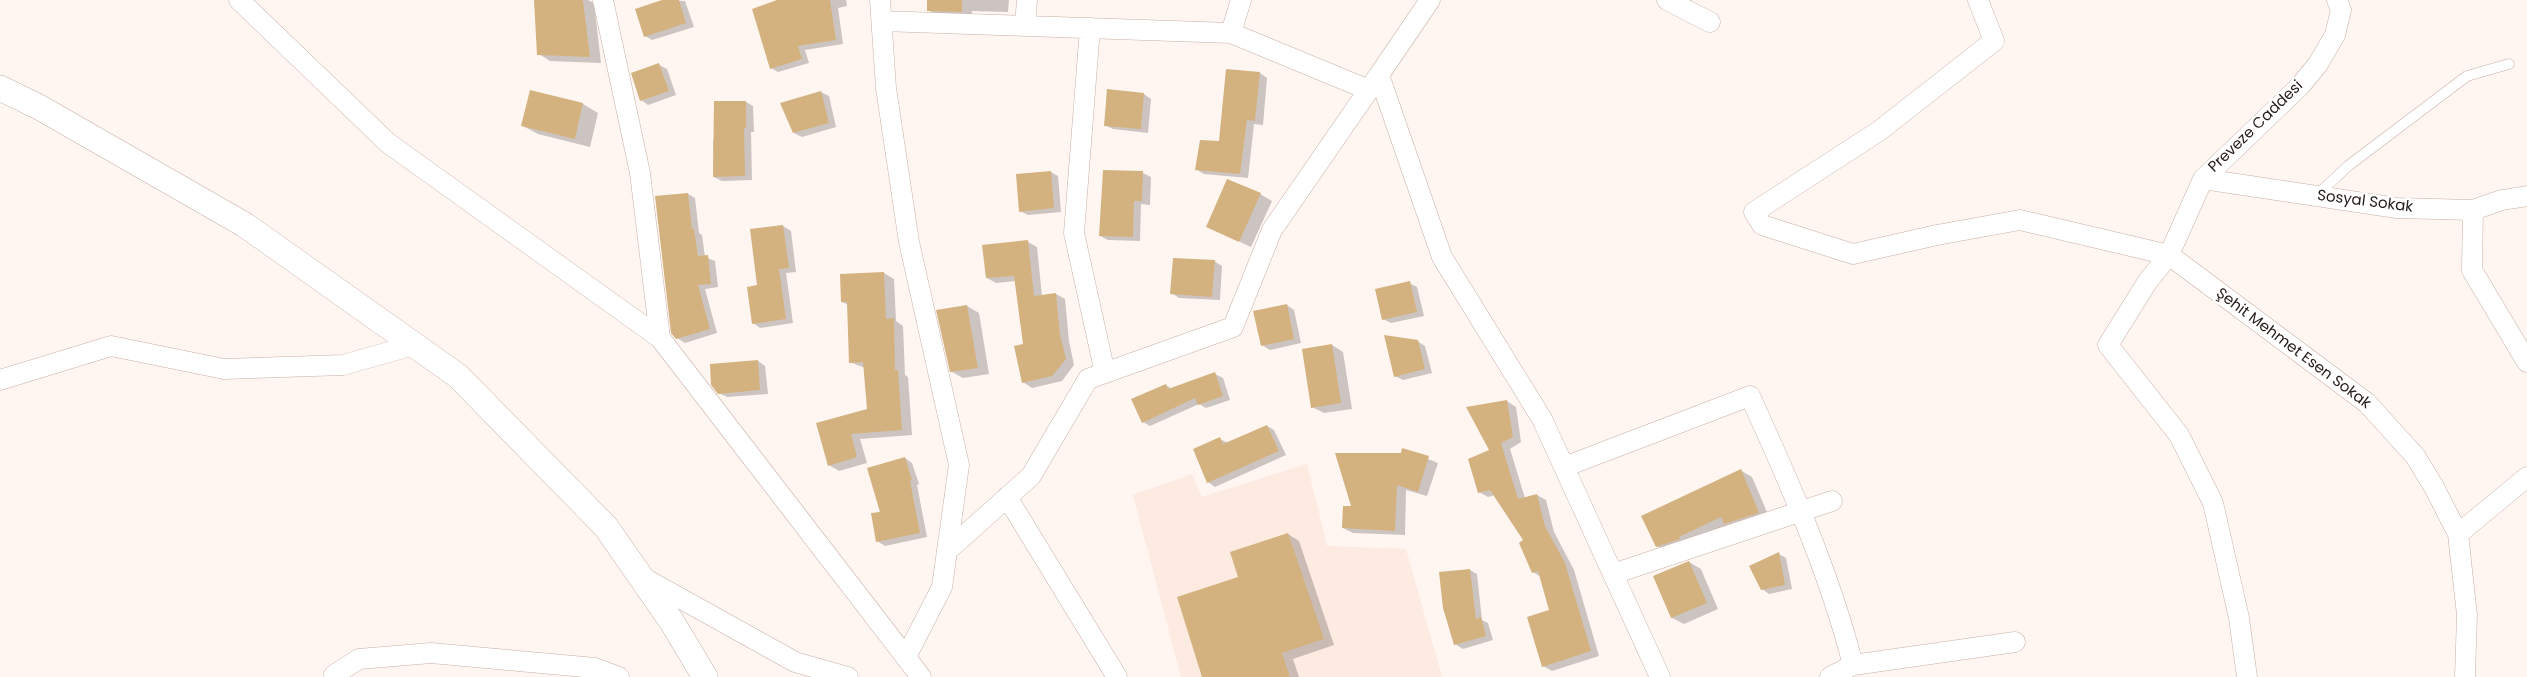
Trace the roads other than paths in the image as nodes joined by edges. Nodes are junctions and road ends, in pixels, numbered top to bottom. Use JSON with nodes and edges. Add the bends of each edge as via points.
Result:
{"nodes":[{"id":1,"x":240,"y":0,"type":"edge"},
{"id":2,"x":603,"y":0,"type":"edge"},
{"id":3,"x":880,"y":0,"type":"edge"},
{"id":4,"x":1027,"y":0,"type":"edge"},
{"id":5,"x":1240,"y":0,"type":"edge"},
{"id":6,"x":1430,"y":0,"type":"edge"},
{"id":7,"x":1667,"y":0,"type":"edge"},
{"id":8,"x":1978,"y":0,"type":"edge"},
{"id":9,"x":2337,"y":0,"type":"edge"},
{"id":10,"x":882,"y":20,"type":"junction"},
{"id":11,"x":1710,"y":22,"type":"dead end"},
{"id":12,"x":1025,"y":26,"type":"junction"},
{"id":13,"x":1090,"y":28,"type":"junction"},
{"id":14,"x":1231,"y":33,"type":"junction"},
{"id":15,"x":2508,"y":64,"type":"dead end"},
{"id":16,"x":1374,"y":83,"type":"junction"},
{"id":17,"x":0,"y":88,"type":"edge"},
{"id":18,"x":2203,"y":179,"type":"junction"},
{"id":19,"x":2315,"y":196,"type":"junction"},
{"id":20,"x":2527,"y":196,"type":"edge"},
{"id":21,"x":2472,"y":210,"type":"junction"},
{"id":22,"x":2169,"y":255,"type":"junction"},
{"id":23,"x":660,"y":338,"type":"junction"},
{"id":24,"x":414,"y":345,"type":"junction"},
{"id":25,"x":2527,"y":362,"type":"edge"},
{"id":26,"x":1104,"y":373,"type":"junction"},
{"id":27,"x":0,"y":380,"type":"edge"},
{"id":28,"x":1564,"y":467,"type":"junction"},
{"id":29,"x":2527,"y":477,"type":"edge"},
{"id":30,"x":1007,"y":497,"type":"junction"},
{"id":31,"x":1832,"y":501,"type":"dead end"},
{"id":32,"x":1802,"y":511,"type":"junction"},
{"id":33,"x":2458,"y":534,"type":"junction"},
{"id":34,"x":947,"y":551,"type":"junction"},
{"id":35,"x":1613,"y":574,"type":"junction"},
{"id":36,"x":640,"y":576,"type":"junction"},
{"id":37,"x":2016,"y":642,"type":"dead end"},
{"id":38,"x":906,"y":657,"type":"junction"},
{"id":39,"x":1852,"y":665,"type":"junction"},
{"id":40,"x":335,"y":677,"type":"edge"},
{"id":41,"x":619,"y":677,"type":"edge"},
{"id":42,"x":705,"y":677,"type":"edge"},
{"id":43,"x":848,"y":677,"type":"edge"},
{"id":44,"x":918,"y":677,"type":"edge"},
{"id":45,"x":1117,"y":677,"type":"edge"},
{"id":46,"x":1660,"y":677,"type":"edge"},
{"id":47,"x":1830,"y":677,"type":"edge"},
{"id":48,"x":2247,"y":677,"type":"edge"},
{"id":49,"x":2465,"y":677,"type":"edge"}],
"edges":[{"from":1,"to":23,"type":"street","via":[[388,143]]},
{"from":2,"to":23,"type":"street","via":[[640,173]]},
{"from":3,"to":10,"type":"street"},
{"from":4,"to":12,"type":"street"},
{"from":5,"to":14,"type":"street"},
{"from":6,"to":16,"type":"street"},
{"from":7,"to":11,"type":"street"},
{"from":8,"to":22,"type":"street","via":[[1994,41],[1879,130],[1754,212],[1762,225],[1853,254],[2020,220]]},
{"from":9,"to":18,"type":"street","name":"Preveze Caddesi","via":[[2341,10],[2335,35],[2318,64],[2300,86]]},
{"from":10,"to":12,"type":"street"},
{"from":10,"to":34,"type":"street","via":[[886,88],[909,242],[959,465]]},
{"from":12,"to":13,"type":"street"},
{"from":13,"to":14,"type":"street"},
{"from":13,"to":26,"type":"street","via":[[1074,232]]},
{"from":14,"to":16,"type":"street"},
{"from":15,"to":19,"type":"lane","via":[[2467,76],[2348,166]]},
{"from":16,"to":26,"type":"street","via":[[1272,230],[1233,327]]},
{"from":16,"to":28,"type":"street","via":[[1442,257],[1542,419]]},
{"from":17,"to":24,"type":"street","via":[[245,225]]},
{"from":18,"to":19,"type":"street","name":"Sosyal Sokak"},
{"from":18,"to":22,"type":"street","name":"Preveze Caddesi"},
{"from":19,"to":21,"type":"street","name":"Sosyal Sokak","via":[[2397,208]]},
{"from":20,"to":21,"type":"street","name":"Sosyal Sokak"},
{"from":21,"to":25,"type":"street","via":[[2472,270]]},
{"from":22,"to":33,"type":"street","name":"Şehit Mehmet Esen Sokak","via":[[2367,403],[2415,456]]},
{"from":22,"to":48,"type":"street","name":"Preveze Caddesi","via":[[2148,281],[2108,345],[2179,436],[2213,504],[2238,618]]},
{"from":23,"to":38,"type":"street"},
{"from":24,"to":27,"type":"street","via":[[343,365],[224,369],[111,346]]},
{"from":24,"to":36,"type":"street","via":[[458,376],[606,527]]},
{"from":26,"to":30,"type":"street","via":[[1088,379],[1031,476]]},
{"from":28,"to":32,"type":"street","via":[[1750,396]]},
{"from":28,"to":35,"type":"street"},
{"from":29,"to":33,"type":"street"},
{"from":30,"to":34,"type":"street"},
{"from":30,"to":45,"type":"street"},
{"from":31,"to":32,"type":"street"},
{"from":32,"to":35,"type":"street"},
{"from":32,"to":39,"type":"street","via":[[1840,613]]},
{"from":33,"to":49,"type":"street","name":"Şehit Mehmet Esen Sokak","via":[[2467,615]]},
{"from":34,"to":38,"type":"street","via":[[942,587]]},
{"from":35,"to":46,"type":"street"},
{"from":36,"to":42,"type":"street"},
{"from":36,"to":43,"type":"street","via":[[795,662]]},
{"from":37,"to":39,"type":"street"},
{"from":38,"to":44,"type":"street"},
{"from":39,"to":47,"type":"street"},
{"from":40,"to":41,"type":"street","via":[[359,659],[431,653],[595,668]]}]}
